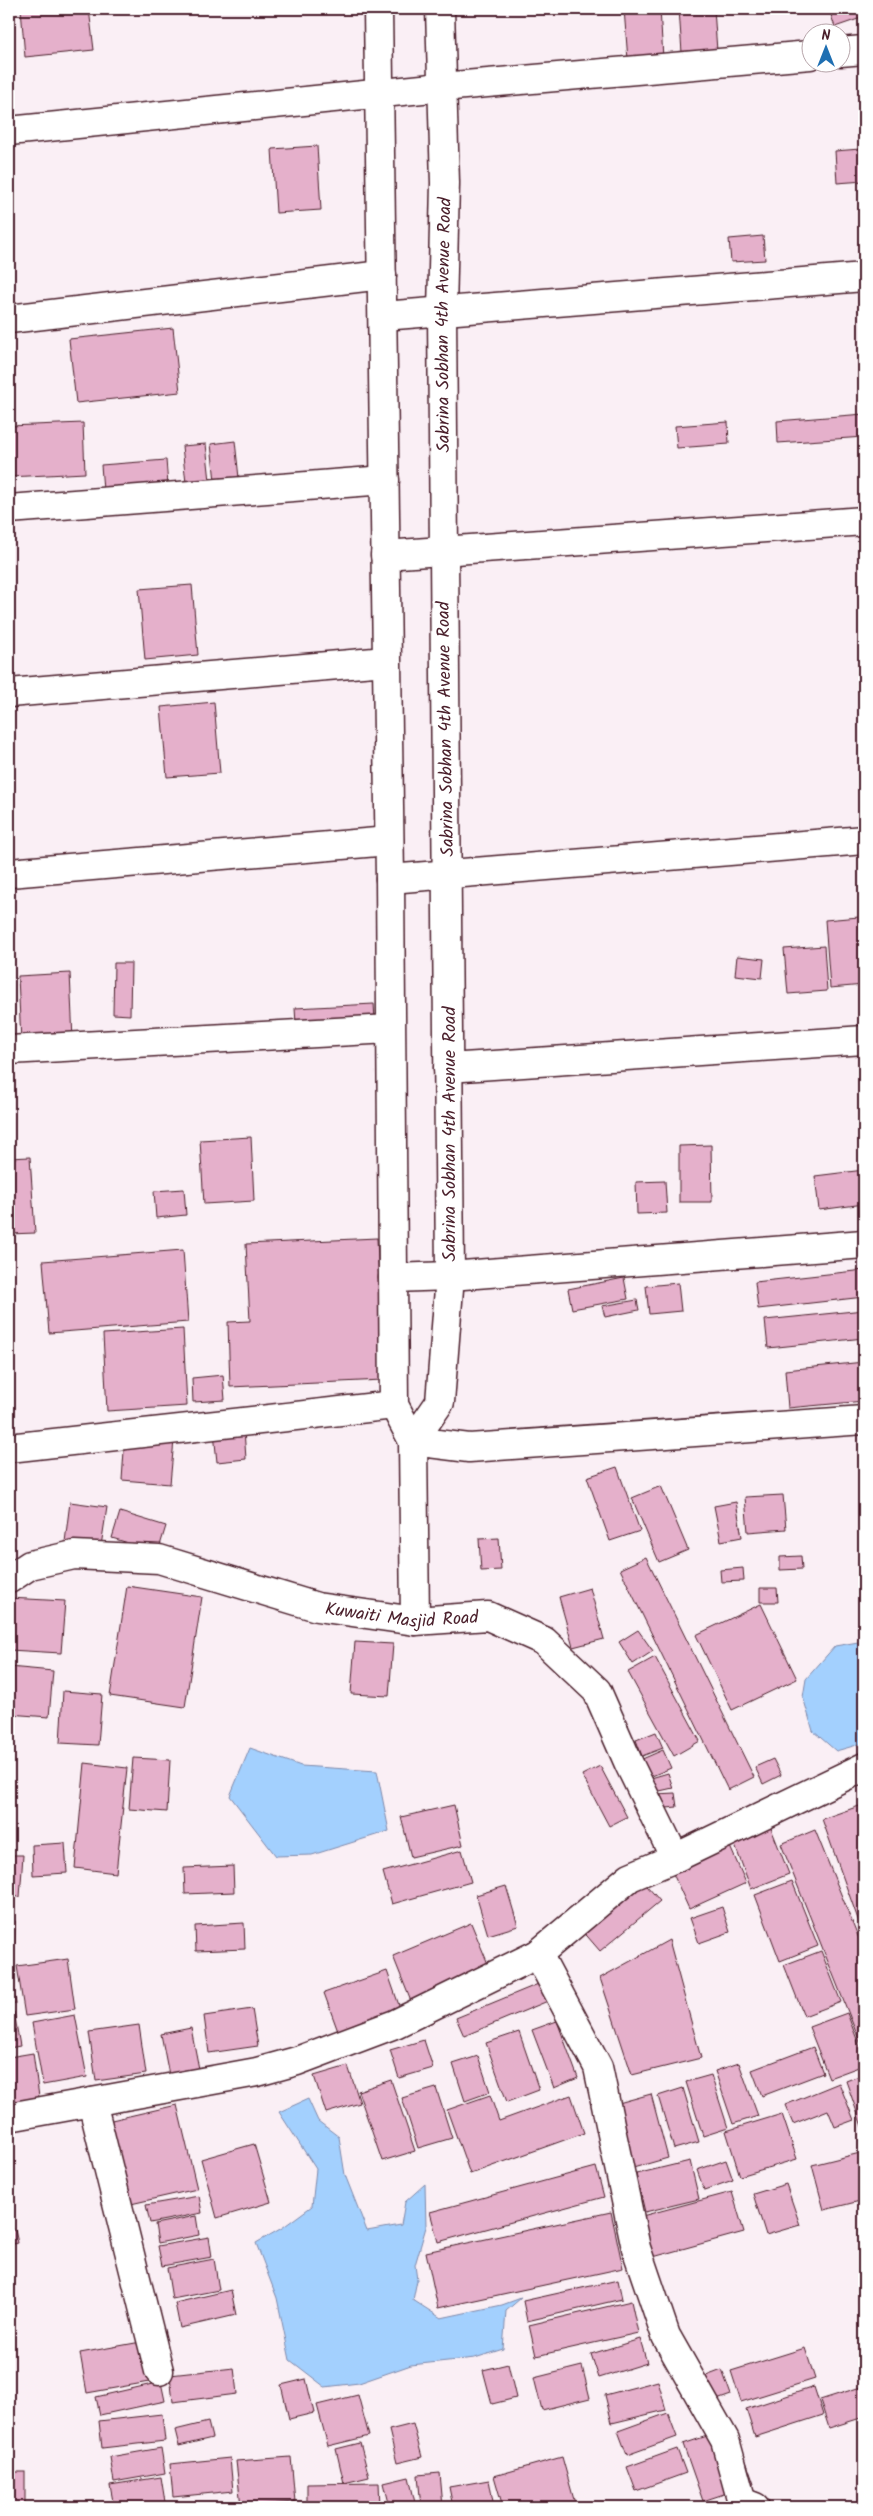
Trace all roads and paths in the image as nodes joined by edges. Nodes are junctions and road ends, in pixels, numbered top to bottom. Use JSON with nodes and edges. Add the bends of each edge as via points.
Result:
{"nodes":[{"id":1,"x":378,"y":9,"type":"edge"},
{"id":2,"x":440,"y":9,"type":"edge"},
{"id":3,"x":864,"y":50,"type":"edge"},
{"id":4,"x":850,"y":51,"type":"edge"},
{"id":5,"x":800,"y":55,"type":"edge"},
{"id":6,"x":442,"y":87,"type":"junction"},
{"id":7,"x":378,"y":93,"type":"junction"},
{"id":8,"x":9,"y":131,"type":"edge"},
{"id":9,"x":382,"y":275,"type":"junction"},
{"id":10,"x":864,"y":277,"type":"edge"},
{"id":11,"x":442,"y":312,"type":"junction"},
{"id":12,"x":382,"y":316,"type":"junction"},
{"id":13,"x":9,"y":319,"type":"edge"},
{"id":14,"x":385,"y":480,"type":"junction"},
{"id":15,"x":9,"y":509,"type":"edge"},
{"id":16,"x":864,"y":521,"type":"edge"},
{"id":17,"x":443,"y":550,"type":"junction"},
{"id":18,"x":385,"y":555,"type":"junction"},
{"id":19,"x":386,"y":661,"type":"junction"},
{"id":20,"x":9,"y":692,"type":"edge"},
{"id":21,"x":864,"y":840,"type":"edge"},
{"id":22,"x":389,"y":841,"type":"junction"},
{"id":23,"x":9,"y":873,"type":"edge"},
{"id":24,"x":447,"y":875,"type":"junction"},
{"id":25,"x":390,"y":879,"type":"junction"},
{"id":26,"x":390,"y":1029,"type":"junction"},
{"id":27,"x":864,"y":1040,"type":"edge"},
{"id":28,"x":9,"y":1050,"type":"edge"},
{"id":29,"x":448,"y":1068,"type":"junction"},
{"id":30,"x":864,"y":1244,"type":"edge"},
{"id":31,"x":450,"y":1276,"type":"junction"},
{"id":32,"x":393,"y":1278,"type":"junction"},
{"id":33,"x":394,"y":1405,"type":"junction"},
{"id":34,"x":864,"y":1420,"type":"edge"},
{"id":35,"x":413,"y":1441,"type":"junction"},
{"id":36,"x":9,"y":1448,"type":"edge"},
{"id":37,"x":9,"y":1579,"type":"edge"},
{"id":38,"x":415,"y":1621,"type":"junction"},
{"id":39,"x":864,"y":1767,"type":"edge"},
{"id":40,"x":675,"y":1858,"type":"junction"},
{"id":41,"x":538,"y":1954,"type":"junction"},
{"id":42,"x":92,"y":2102,"type":"junction"},
{"id":43,"x":9,"y":2116,"type":"edge"},
{"id":44,"x":159,"y":2371,"type":"dead end"},
{"id":45,"x":741,"y":2506,"type":"edge"}],
"edges":[{"from":1,"to":7,"type":"street"},
{"from":2,"to":6,"type":"street","name":"Sabrina Sobhan 4th Avenue Road"},
{"from":3,"to":4,"type":"street"},
{"from":5,"to":6,"type":"street"},
{"from":6,"to":7,"type":"street"},
{"from":6,"to":11,"type":"street","name":"Sabrina Sobhan 4th Avenue Road","via":[[445,183]]},
{"from":7,"to":8,"type":"street"},
{"from":7,"to":9,"type":"street"},
{"from":9,"to":12,"type":"street"},
{"from":9,"to":13,"type":"street"},
{"from":10,"to":11,"type":"street"},
{"from":11,"to":12,"type":"street"},
{"from":11,"to":17,"type":"street","name":"Sabrina Sobhan 4th Avenue Road"},
{"from":12,"to":14,"type":"street"},
{"from":14,"to":15,"type":"street"},
{"from":14,"to":18,"type":"street"},
{"from":16,"to":17,"type":"street"},
{"from":17,"to":18,"type":"street"},
{"from":17,"to":24,"type":"street","name":"Sabrina Sobhan 4th Avenue Road"},
{"from":18,"to":19,"type":"street"},
{"from":19,"to":20,"type":"street"},
{"from":19,"to":22,"type":"street"},
{"from":21,"to":24,"type":"street"},
{"from":22,"to":23,"type":"street"},
{"from":22,"to":25,"type":"street"},
{"from":24,"to":25,"type":"street"},
{"from":24,"to":29,"type":"street","name":"Sabrina Sobhan 4th Avenue Road"},
{"from":25,"to":26,"type":"street"},
{"from":26,"to":28,"type":"street"},
{"from":26,"to":32,"type":"street"},
{"from":27,"to":29,"type":"street"},
{"from":29,"to":31,"type":"street","name":"Sabrina Sobhan 4th Avenue Road"},
{"from":30,"to":31,"type":"street"},
{"from":31,"to":32,"type":"street"},
{"from":31,"to":35,"type":"street","name":"Sabrina Sobhan 4th Avenue Road","via":[[440,1402]]},
{"from":32,"to":33,"type":"street"},
{"from":33,"to":35,"type":"street"},
{"from":33,"to":36,"type":"street"},
{"from":34,"to":35,"type":"street","via":[[469,1448]]},
{"from":35,"to":38,"type":"street"},
{"from":37,"to":38,"type":"street","name":"Kuwaiti Masjid Road","via":[[30,1565],[74,1555],[159,1559],[317,1607]]},
{"from":38,"to":40,"type":"street","name":"Kuwaiti Masjid Road","via":[[488,1616],[544,1641],[597,1691]]},
{"from":39,"to":40,"type":"street"},
{"from":40,"to":41,"type":"street","via":[[630,1877]]},
{"from":41,"to":42,"type":"street","via":[[394,2024],[297,2061],[257,2072]]},
{"from":41,"to":45,"type":"street","via":[[598,2067],[636,2248],[666,2336],[725,2440]]},
{"from":42,"to":43,"type":"street"},
{"from":42,"to":44,"type":"street"}]}
